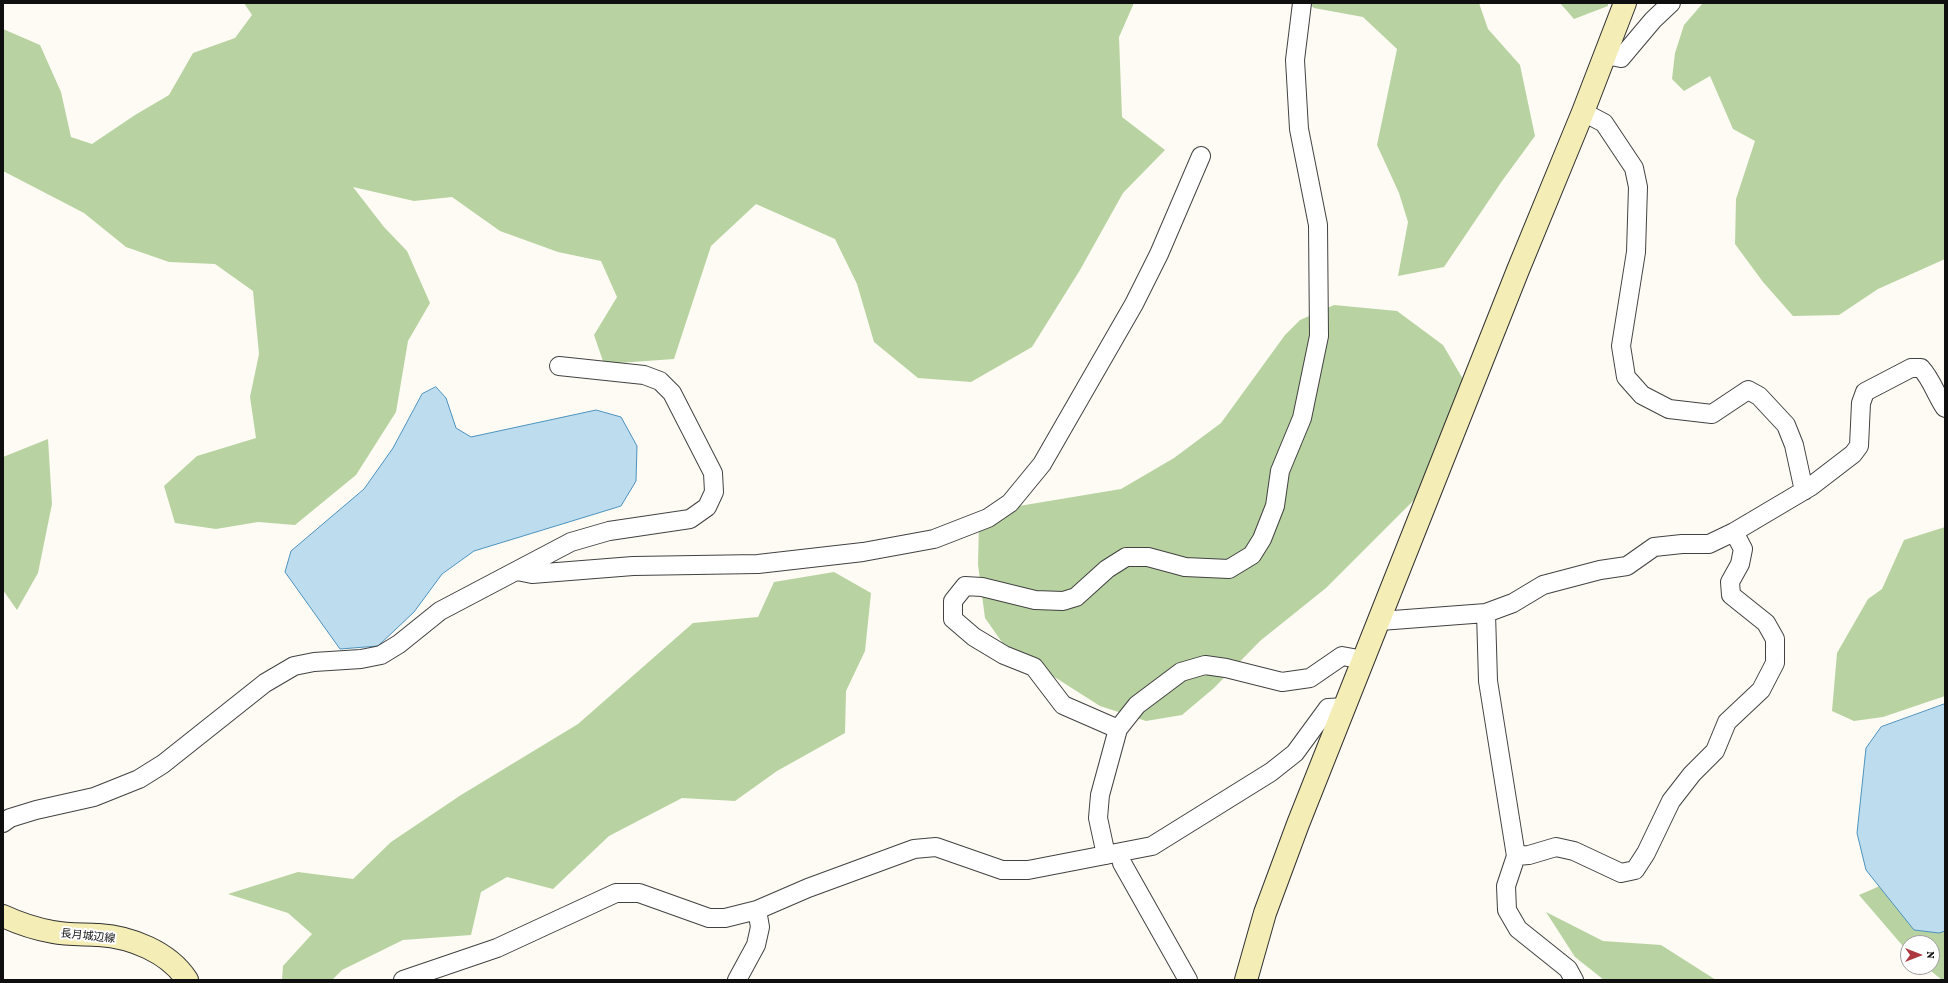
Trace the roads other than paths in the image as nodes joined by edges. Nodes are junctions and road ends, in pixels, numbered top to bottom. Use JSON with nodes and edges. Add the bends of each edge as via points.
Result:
{"nodes":[{"id":1,"x":1302,"y":3,"type":"edge"},
{"id":2,"x":1625,"y":3,"type":"edge"},
{"id":3,"x":1671,"y":3,"type":"edge"},
{"id":4,"x":1605,"y":55,"type":"junction"},
{"id":5,"x":1583,"y":112,"type":"junction"},
{"id":6,"x":1200,"y":156,"type":"dead end"},
{"id":7,"x":560,"y":366,"type":"dead end"},
{"id":8,"x":1945,"y":408,"type":"edge"},
{"id":9,"x":1804,"y":491,"type":"junction"},
{"id":10,"x":1734,"y":532,"type":"junction"},
{"id":11,"x":517,"y":571,"type":"junction"},
{"id":12,"x":1486,"y":614,"type":"junction"},
{"id":13,"x":1380,"y":621,"type":"junction"},
{"id":14,"x":1364,"y":660,"type":"junction"},
{"id":15,"x":1346,"y":707,"type":"junction"},
{"id":16,"x":1118,"y":729,"type":"junction"},
{"id":17,"x":3,"y":823,"type":"edge"},
{"id":18,"x":1113,"y":854,"type":"junction"},
{"id":19,"x":1516,"y":856,"type":"junction"},
{"id":20,"x":757,"y":910,"type":"junction"},
{"id":21,"x":3,"y":916,"type":"edge"},
{"id":22,"x":186,"y":980,"type":"edge"},
{"id":23,"x":403,"y":980,"type":"edge"},
{"id":24,"x":737,"y":980,"type":"edge"},
{"id":25,"x":1188,"y":980,"type":"edge"},
{"id":26,"x":1246,"y":980,"type":"edge"},
{"id":27,"x":1574,"y":980,"type":"edge"}],
"edges":[{"from":1,"to":16,"type":"street","via":[[1295,60],[1299,129],[1318,225],[1319,336],[1302,418],[1280,471],[1275,506],[1262,539],[1252,555],[1229,569],[1185,567],[1148,557],[1126,557],[1107,569],[1076,597],[1063,601],[1035,600],[965,586],[953,601],[953,619],[974,637],[1004,655],[1034,666],[1064,705]]},
{"from":2,"to":4,"type":"street"},
{"from":3,"to":4,"type":"street","via":[[1621,58]]},
{"from":4,"to":5,"type":"street"},
{"from":5,"to":9,"type":"street","via":[[1604,123],[1634,168],[1638,187],[1636,252],[1621,346],[1626,377],[1642,395],[1669,409],[1712,414],[1748,390],[1759,396],[1786,425],[1794,445]]},
{"from":5,"to":13,"type":"street"},
{"from":6,"to":11,"type":"street","via":[[1159,254],[1134,304],[1042,464],[1010,502],[988,518],[934,539],[863,552],[758,564],[633,566],[532,574]]},
{"from":7,"to":11,"type":"street","via":[[644,375],[660,381],[672,393],[713,473],[714,492],[707,507],[690,519],[609,532],[571,542]]},
{"from":8,"to":9,"type":"street","via":[[1929,376],[1921,368],[1911,368],[1866,392],[1860,403],[1859,446],[1848,458]]},
{"from":9,"to":10,"type":"street"},
{"from":10,"to":12,"type":"street","via":[[1709,544],[1654,548],[1627,566],[1542,585],[1513,603]]},
{"from":10,"to":19,"type":"street","via":[[1742,549],[1740,564],[1730,582],[1731,595],[1766,623],[1775,639],[1775,663],[1760,690],[1727,722],[1715,751],[1692,774],[1671,801],[1635,870],[1621,873],[1574,851],[1556,847]]},
{"from":11,"to":17,"type":"street","via":[[440,611],[400,644],[382,655],[361,660],[314,662],[294,666],[265,683],[163,764],[139,779],[94,797],[36,810],[10,818]]},
{"from":12,"to":13,"type":"street"},
{"from":12,"to":19,"type":"street","via":[[1488,681]]},
{"from":13,"to":14,"type":"street"},
{"from":14,"to":15,"type":"street"},
{"from":14,"to":16,"type":"street","via":[[1342,656],[1310,678],[1282,682],[1205,665],[1181,672],[1137,705]]},
{"from":15,"to":18,"type":"street","via":[[1328,708],[1295,752],[1271,772],[1181,830],[1152,846]]},
{"from":15,"to":26,"type":"street","via":[[1265,913]]},
{"from":16,"to":18,"type":"street","via":[[1100,795],[1098,818]]},
{"from":18,"to":20,"type":"street","via":[[1028,870],[1002,870],[936,847],[914,849],[808,888]]},
{"from":18,"to":25,"type":"street","via":[[1122,863]]},
{"from":19,"to":27,"type":"street","via":[[1506,886],[1507,910],[1518,929],[1568,969]]},
{"from":20,"to":23,"type":"street","via":[[725,918],[709,918],[638,893],[616,893],[496,948]]},
{"from":20,"to":24,"type":"street","via":[[760,927],[756,945]]},
{"from":21,"to":22,"type":"street","name":"長月城辺線","via":[[15,922],[53,932],[101,935],[131,942],[153,950],[169,960],[182,972]]}]}
